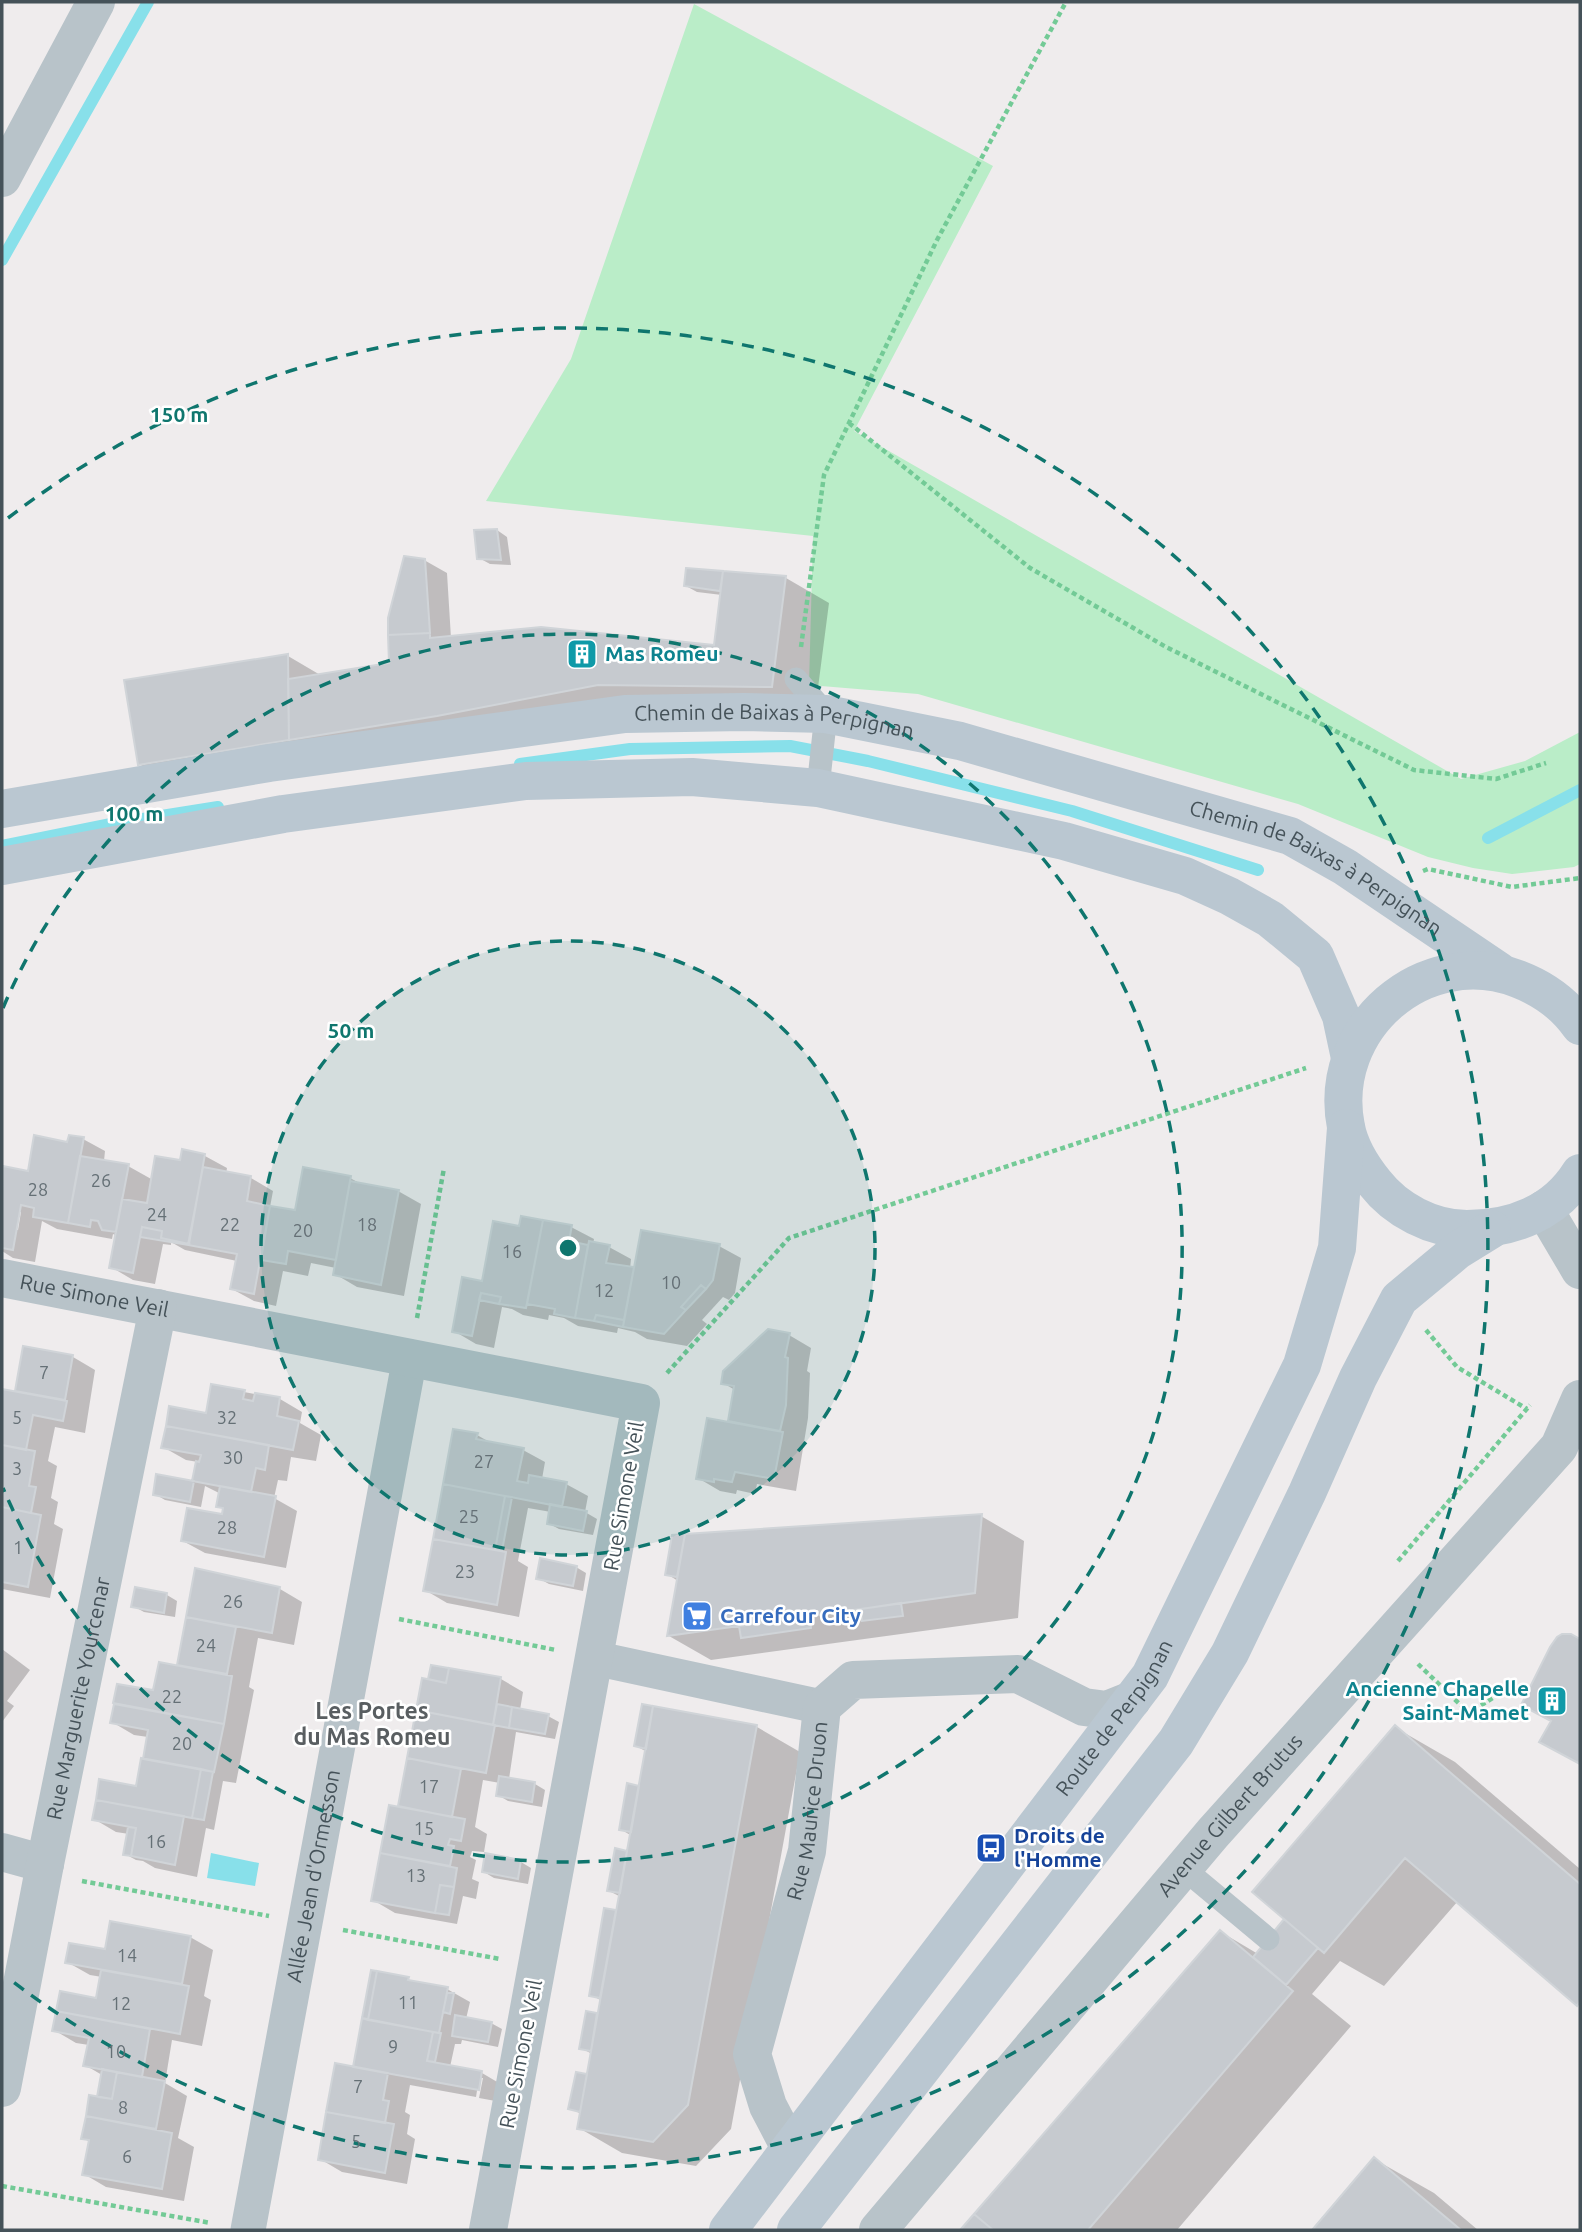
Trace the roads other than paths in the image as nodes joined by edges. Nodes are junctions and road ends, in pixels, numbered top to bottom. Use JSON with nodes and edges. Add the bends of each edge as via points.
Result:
{"nodes":[{"id":1,"x":96,"y":2,"type":"edge"},
{"id":2,"x":2,"y":178,"type":"edge"},
{"id":3,"x":796,"y":679,"type":"road end"},
{"id":4,"x":826,"y":714,"type":"junction"},
{"id":5,"x":818,"y":788,"type":"junction"},
{"id":6,"x":2,"y":809,"type":"edge"},
{"id":7,"x":2,"y":866,"type":"edge"},
{"id":8,"x":1499,"y":971,"type":"junction"},
{"id":9,"x":1580,"y":981,"type":"edge"},
{"id":10,"x":1538,"y":986,"type":"junction"},
{"id":11,"x":1580,"y":1026,"type":"edge"},
{"id":12,"x":1350,"y":1058,"type":"junction"},
{"id":13,"x":1346,"y":1128,"type":"junction"},
{"id":14,"x":1580,"y":1173,"type":"edge"},
{"id":15,"x":1544,"y":1209,"type":"junction"},
{"id":16,"x":1492,"y":1229,"type":"junction"},
{"id":17,"x":1580,"y":1270,"type":"edge"},
{"id":18,"x":2,"y":1278,"type":"edge"},
{"id":19,"x":158,"y":1308,"type":"junction"},
{"id":20,"x":410,"y":1357,"type":"junction"},
{"id":21,"x":1580,"y":1399,"type":"edge"},
{"id":22,"x":1570,"y":1453,"type":"edge"},
{"id":23,"x":594,"y":1658,"type":"junction"},
{"id":24,"x":1132,"y":1700,"type":"junction"},
{"id":25,"x":822,"y":1707,"type":"junction"},
{"id":26,"x":2,"y":1852,"type":"edge"},
{"id":27,"x":1183,"y":1868,"type":"junction"},
{"id":28,"x":44,"y":1869,"type":"junction"},
{"id":29,"x":1268,"y":1939,"type":"dead end"},
{"id":30,"x":2,"y":2088,"type":"edge"},
{"id":31,"x":790,"y":2148,"type":"junction"},
{"id":32,"x":248,"y":2230,"type":"edge"},
{"id":33,"x":488,"y":2230,"type":"edge"},
{"id":34,"x":728,"y":2230,"type":"edge"},
{"id":35,"x":796,"y":2230,"type":"edge"},
{"id":36,"x":878,"y":2230,"type":"edge"}],
"edges":[{"from":1,"to":2,"type":"street"},
{"from":3,"to":4,"type":"lane"},
{"from":4,"to":5,"type":"lane"},
{"from":4,"to":6,"type":"main road","name":"Chemin de Baixas à Perpignan","via":[[625,714],[269,763]]},
{"from":4,"to":8,"type":"main road","name":"Chemin de Baixas à Perpignan","via":[[960,741],[1290,836],[1345,867]]},
{"from":5,"to":7,"type":"main road","via":[[692,777],[526,781],[283,814]]},
{"from":5,"to":12,"type":"main road","via":[[1064,841],[1185,876],[1229,896],[1270,919],[1315,956],[1341,1016]]},
{"from":8,"to":10,"type":"main road"},
{"from":8,"to":12,"type":"main road","via":[[1461,970],[1425,979],[1393,998],[1367,1025]]},
{"from":9,"to":10,"type":"main road"},
{"from":10,"to":11,"type":"main road","via":[[1569,1009]]},
{"from":12,"to":13,"type":"main road","via":[[1343,1093]]},
{"from":13,"to":16,"type":"main road","via":[[1360,1164],[1384,1195],[1429,1222],[1454,1229]]},
{"from":13,"to":24,"type":"main road","name":"Route de Perpignan","via":[[1336,1248],[1302,1365],[1150,1676]]},
{"from":14,"to":15,"type":"main road","via":[[1574,1184]]},
{"from":15,"to":16,"type":"main road","via":[[1520,1222]]},
{"from":15,"to":17,"type":"street"},
{"from":16,"to":35,"type":"main road","via":[[1399,1299],[1230,1653],[1176,1742]]},
{"from":18,"to":19,"type":"street","name":"Rue Simone Veil"},
{"from":19,"to":20,"type":"street","name":"Rue Simone Veil"},
{"from":19,"to":28,"type":"street","name":"Rue Marguerite Yourcenar"},
{"from":20,"to":23,"type":"street","name":"Rue Simone Veil","via":[[641,1403]]},
{"from":20,"to":32,"type":"street","name":"Allée Jean d'Ormesson"},
{"from":21,"to":22,"type":"street","name":"Avenue Gilbert Brutus"},
{"from":22,"to":27,"type":"street","name":"Avenue Gilbert Brutus","via":[[1389,1637]]},
{"from":23,"to":25,"type":"street"},
{"from":23,"to":33,"type":"street","name":"Rue Simone Veil"},
{"from":24,"to":25,"type":"street","name":"Rue Maurice Druon","via":[[1107,1710],[1084,1707],[1018,1674],[853,1680]]},
{"from":24,"to":31,"type":"main road","name":"Route de Perpignan"},
{"from":25,"to":31,"type":"street","name":"Rue Maurice Druon","via":[[807,1851],[752,2054],[768,2106]]},
{"from":26,"to":28,"type":"street"},
{"from":27,"to":29,"type":"lane"},
{"from":27,"to":36,"type":"street","name":"Avenue Gilbert Brutus"},
{"from":28,"to":30,"type":"street","name":"Rue Marguerite Yourcenar"},
{"from":31,"to":34,"type":"main road","name":"Route de Perpignan"}]}
